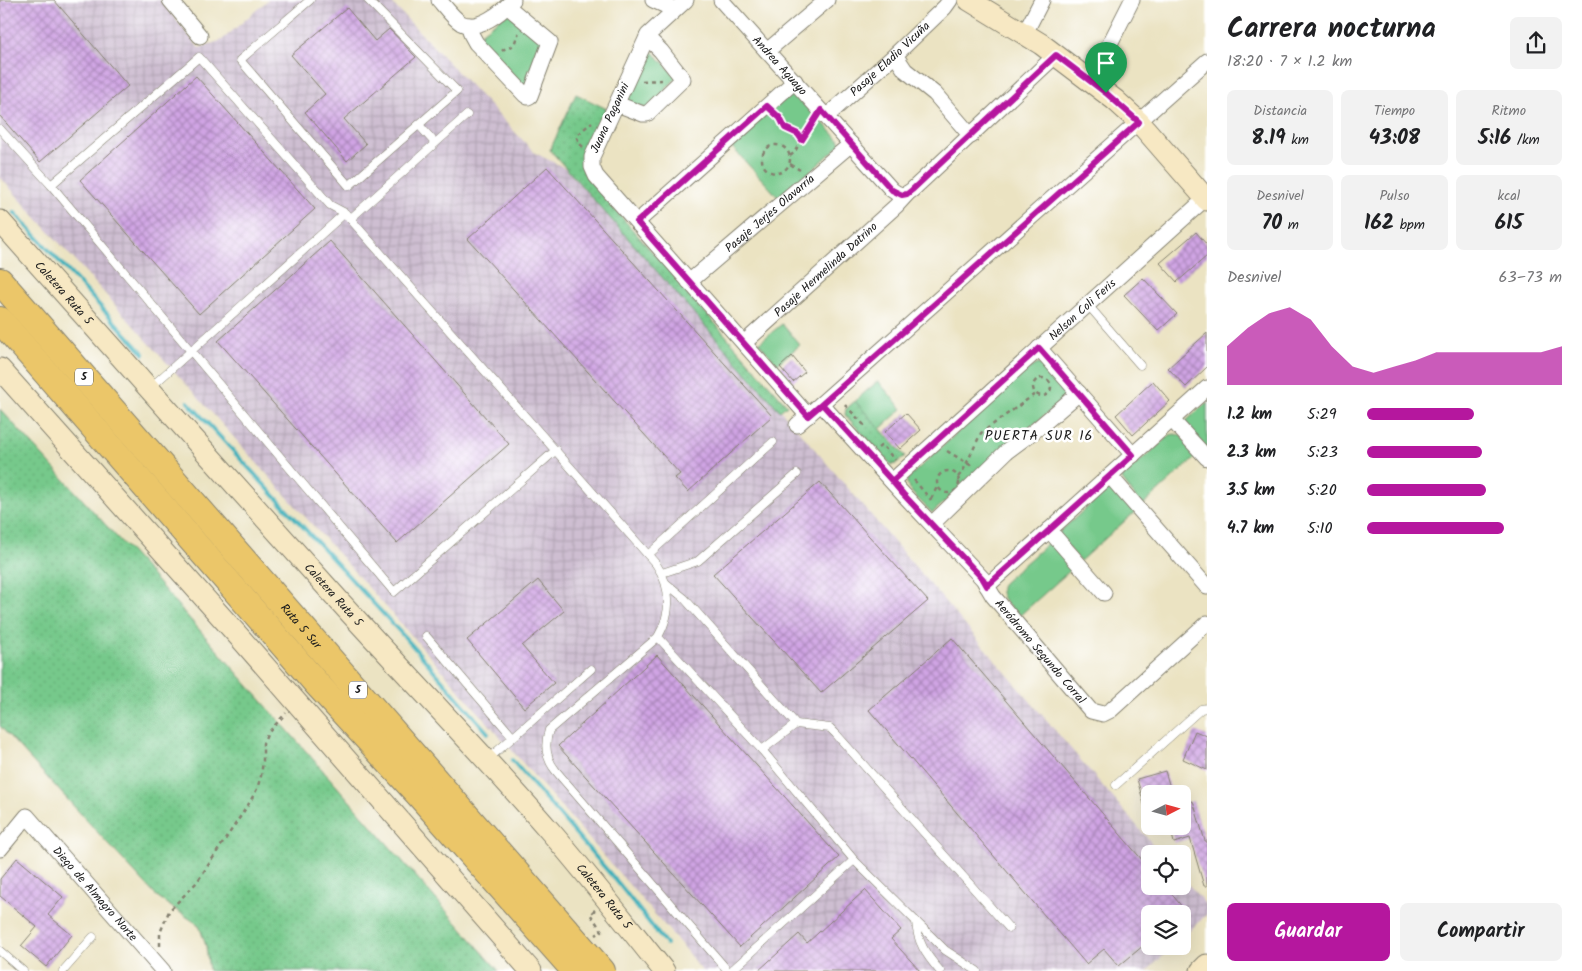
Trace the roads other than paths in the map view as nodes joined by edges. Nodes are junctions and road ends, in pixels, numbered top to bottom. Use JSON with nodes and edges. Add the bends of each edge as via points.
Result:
{"nodes":[{"id":1,"x":170,"y":0,"type":"edge"},
{"id":2,"x":310,"y":0,"type":"edge"},
{"id":3,"x":368,"y":0,"type":"edge"},
{"id":4,"x":438,"y":0,"type":"edge"},
{"id":5,"x":653,"y":0,"type":"edge"},
{"id":6,"x":721,"y":0,"type":"edge"},
{"id":7,"x":827,"y":0,"type":"edge"},
{"id":8,"x":950,"y":0,"type":"edge"},
{"id":9,"x":969,"y":0,"type":"edge"},
{"id":10,"x":1042,"y":0,"type":"edge"},
{"id":11,"x":1132,"y":0,"type":"edge"},
{"id":12,"x":510,"y":3,"type":"edge"},
{"id":13,"x":680,"y":5,"type":"edge"},
{"id":14,"x":470,"y":25,"type":"junction"},
{"id":15,"x":1025,"y":33,"type":"junction"},
{"id":16,"x":200,"y":36,"type":"dead end"},
{"id":17,"x":647,"y":37,"type":"junction"},
{"id":18,"x":767,"y":51,"type":"junction"},
{"id":19,"x":895,"y":55,"type":"junction"},
{"id":20,"x":1056,"y":55,"type":"junction"},
{"id":21,"x":1207,"y":62,"type":"edge"},
{"id":22,"x":1091,"y":80,"type":"junction"},
{"id":23,"x":795,"y":81,"type":"junction"},
{"id":24,"x":617,"y":104,"type":"junction"},
{"id":25,"x":824,"y":113,"type":"junction"},
{"id":26,"x":468,"y":115,"type":"dead end"},
{"id":27,"x":1139,"y":122,"type":"junction"},
{"id":28,"x":419,"y":125,"type":"junction"},
{"id":29,"x":0,"y":129,"type":"edge"},
{"id":30,"x":971,"y":136,"type":"junction"},
{"id":31,"x":435,"y":143,"type":"junction"},
{"id":32,"x":851,"y":144,"type":"junction"},
{"id":33,"x":51,"y":185,"type":"junction"},
{"id":34,"x":907,"y":194,"type":"junction"},
{"id":35,"x":1206,"y":199,"type":"edge"},
{"id":36,"x":347,"y":216,"type":"junction"},
{"id":37,"x":0,"y":221,"type":"edge"},
{"id":38,"x":637,"y":222,"type":"junction"},
{"id":39,"x":0,"y":282,"type":"edge"},
{"id":40,"x":689,"y":282,"type":"junction"},
{"id":41,"x":1088,"y":304,"type":"junction"},
{"id":42,"x":0,"y":320,"type":"edge"},
{"id":43,"x":744,"y":344,"type":"junction"},
{"id":44,"x":1039,"y":348,"type":"junction"},
{"id":45,"x":191,"y":350,"type":"junction"},
{"id":46,"x":1140,"y":365,"type":"dead end"},
{"id":47,"x":0,"y":368,"type":"edge"},
{"id":48,"x":1207,"y":388,"type":"edge"},
{"id":49,"x":149,"y":389,"type":"junction"},
{"id":50,"x":1078,"y":393,"type":"junction"},
{"id":51,"x":822,"y":404,"type":"junction"},
{"id":52,"x":1172,"y":420,"type":"junction"},
{"id":53,"x":773,"y":442,"type":"dead end"},
{"id":54,"x":556,"y":450,"type":"junction"},
{"id":55,"x":1133,"y":455,"type":"junction"},
{"id":56,"x":1207,"y":458,"type":"edge"},
{"id":57,"x":797,"y":474,"type":"dead end"},
{"id":58,"x":1110,"y":476,"type":"junction"},
{"id":59,"x":892,"y":481,"type":"junction"},
{"id":60,"x":932,"y":524,"type":"junction"},
{"id":61,"x":1049,"y":530,"type":"junction"},
{"id":62,"x":648,"y":555,"type":"junction"},
{"id":63,"x":662,"y":573,"type":"junction"},
{"id":64,"x":666,"y":584,"type":"junction"},
{"id":65,"x":987,"y":586,"type":"junction"},
{"id":66,"x":1207,"y":587,"type":"edge"},
{"id":67,"x":1104,"y":593,"type":"dead end"},
{"id":68,"x":1207,"y":623,"type":"edge"},
{"id":69,"x":426,"y":636,"type":"dead end"},
{"id":70,"x":658,"y":637,"type":"junction"},
{"id":71,"x":591,"y":669,"type":"dead end"},
{"id":72,"x":1207,"y":708,"type":"edge"},
{"id":73,"x":796,"y":724,"type":"junction"},
{"id":74,"x":512,"y":736,"type":"junction"},
{"id":75,"x":762,"y":750,"type":"junction"},
{"id":76,"x":487,"y":760,"type":"junction"},
{"id":77,"x":1116,"y":785,"type":"dead end"},
{"id":78,"x":0,"y":849,"type":"edge"},
{"id":79,"x":854,"y":860,"type":"junction"},
{"id":80,"x":916,"y":920,"type":"junction"},
{"id":81,"x":1009,"y":928,"type":"dead end"},
{"id":82,"x":93,"y":937,"type":"dead end"},
{"id":83,"x":0,"y":951,"type":"edge"},
{"id":84,"x":578,"y":959,"type":"edge"},
{"id":85,"x":1207,"y":966,"type":"edge"},
{"id":86,"x":161,"y":968,"type":"edge"},
{"id":87,"x":23,"y":971,"type":"edge"},
{"id":88,"x":63,"y":971,"type":"edge"},
{"id":89,"x":530,"y":971,"type":"edge"},
{"id":90,"x":602,"y":971,"type":"edge"},
{"id":91,"x":664,"y":971,"type":"edge"},
{"id":92,"x":730,"y":971,"type":"edge"},
{"id":93,"x":940,"y":971,"type":"edge"},
{"id":94,"x":977,"y":971,"type":"edge"},
{"id":95,"x":1200,"y":971,"type":"edge"}],
"edges":[{"from":1,"to":16,"type":"street"},
{"from":2,"to":28,"type":"lane","via":[[240,60],[349,186]]},
{"from":3,"to":28,"type":"lane","via":[[457,91]]},
{"from":4,"to":14,"type":"street","via":[[458,21]]},
{"from":5,"to":13,"type":"street"},
{"from":6,"to":18,"type":"street","name":"Andrea Aguayo"},
{"from":7,"to":18,"type":"street"},
{"from":8,"to":19,"type":"street","name":"Pasaje Eladio Vicuña"},
{"from":9,"to":15,"type":"street"},
{"from":10,"to":15,"type":"street"},
{"from":11,"to":22,"type":"street"},
{"from":12,"to":14,"type":"street","via":[[484,22]]},
{"from":12,"to":14,"type":"street","via":[[550,42],[530,96],[525,96],[476,44]]},
{"from":13,"to":17,"type":"street","name":"Juana Paganini"},
{"from":15,"to":20,"type":"street"},
{"from":17,"to":24,"type":"street","name":"Juana Paganini"},
{"from":17,"to":24,"type":"street","via":[[683,80],[649,113],[643,114]]},
{"from":18,"to":23,"type":"street","name":"Andrea Aguayo"},
{"from":19,"to":25,"type":"street","name":"Pasaje Eladio Vicuña"},
{"from":19,"to":30,"type":"street","via":[[904,70],[935,94]]},
{"from":20,"to":22,"type":"street"},
{"from":20,"to":30,"type":"street"},
{"from":21,"to":27,"type":"street"},
{"from":22,"to":27,"type":"street"},
{"from":23,"to":25,"type":"street","name":"Andrea Aguayo"},
{"from":23,"to":38,"type":"street"},
{"from":24,"to":38,"type":"street","name":"Juana Paganini","via":[[592,157],[592,167],[596,176]]},
{"from":25,"to":32,"type":"street","name":"Andrea Aguayo"},
{"from":26,"to":31,"type":"lane"},
{"from":27,"to":35,"type":"street"},
{"from":27,"to":51,"type":"street"},
{"from":28,"to":31,"type":"lane"},
{"from":29,"to":33,"type":"lane"},
{"from":30,"to":34,"type":"street"},
{"from":31,"to":36,"type":"lane"},
{"from":32,"to":34,"type":"street","name":"Andrea Aguayo","via":[[892,190]]},
{"from":32,"to":40,"type":"street","name":"Pasaje Jerjes Olavarría"},
{"from":33,"to":36,"type":"lane","via":[[199,57],[330,205]]},
{"from":33,"to":45,"type":"lane"},
{"from":34,"to":43,"type":"street","name":"Pasaje Hermelinda Datrino"},
{"from":35,"to":41,"type":"street","name":"Nelson Coli Feris"},
{"from":36,"to":45,"type":"lane"},
{"from":36,"to":54,"type":"lane"},
{"from":37,"to":49,"type":"street","name":"Caletera Ruta 5"},
{"from":38,"to":40,"type":"street","name":"Juana Paganini"},
{"from":39,"to":84,"type":"highway","name":"Ruta 5 Sur","number":"5"},
{"from":40,"to":43,"type":"street","name":"Juana Paganini"},
{"from":41,"to":44,"type":"street","name":"Nelson Coli Feris"},
{"from":41,"to":46,"type":"lane"},
{"from":42,"to":84,"type":"highway","name":"Ruta 5 Sur","number":"5","via":[[317,684],[432,810]]},
{"from":43,"to":51,"type":"street","name":"Juana Paganini","via":[[802,421]]},
{"from":44,"to":50,"type":"street"},
{"from":44,"to":59,"type":"street","name":"Nelson Coli Feris"},
{"from":45,"to":49,"type":"lane"},
{"from":45,"to":54,"type":"lane","via":[[394,592]]},
{"from":47,"to":89,"type":"street"},
{"from":48,"to":52,"type":"street"},
{"from":49,"to":76,"type":"street","name":"Caletera Ruta 5"},
{"from":50,"to":55,"type":"street"},
{"from":50,"to":60,"type":"street","via":[[1006,452]]},
{"from":51,"to":59,"type":"street","name":"Aeródromo Segundo Corral"},
{"from":52,"to":55,"type":"street"},
{"from":52,"to":56,"type":"street"},
{"from":53,"to":62,"type":"lane"},
{"from":54,"to":62,"type":"lane"},
{"from":55,"to":58,"type":"street"},
{"from":57,"to":63,"type":"lane","via":[[698,561]]},
{"from":58,"to":61,"type":"street"},
{"from":58,"to":66,"type":"street"},
{"from":59,"to":60,"type":"street","name":"Aeródromo Segundo Corral"},
{"from":60,"to":65,"type":"street","name":"Aeródromo Segundo Corral"},
{"from":61,"to":65,"type":"street"},
{"from":61,"to":67,"type":"street"},
{"from":62,"to":63,"type":"lane"},
{"from":63,"to":64,"type":"lane"},
{"from":64,"to":70,"type":"lane","via":[[669,606],[664,628]]},
{"from":64,"to":73,"type":"lane","via":[[684,598]]},
{"from":65,"to":68,"type":"street","name":"Aeródromo Segundo Corral","via":[[1091,710],[1103,714]]},
{"from":69,"to":74,"type":"lane"},
{"from":70,"to":75,"type":"lane"},
{"from":70,"to":92,"type":"lane","via":[[549,730],[547,754],[556,771]]},
{"from":71,"to":74,"type":"lane"},
{"from":72,"to":77,"type":"lane","via":[[1201,709]]},
{"from":73,"to":75,"type":"lane"},
{"from":73,"to":81,"type":"lane","via":[[830,728]]},
{"from":74,"to":76,"type":"lane"},
{"from":75,"to":79,"type":"lane"},
{"from":76,"to":91,"type":"street","name":"Caletera Ruta 5","via":[[552,833]]},
{"from":78,"to":86,"type":"street","name":"Diego de Almagro Norte","via":[[28,816]]},
{"from":79,"to":80,"type":"lane"},
{"from":79,"to":92,"type":"lane"},
{"from":80,"to":93,"type":"lane","via":[[923,950]]},
{"from":80,"to":94,"type":"lane","via":[[952,955]]},
{"from":82,"to":88,"type":"lane"},
{"from":83,"to":87,"type":"lane"},
{"from":84,"to":90,"type":"highway","name":"Ruta 5 Sur","number":"5"},
{"from":85,"to":95,"type":"street"}]}
